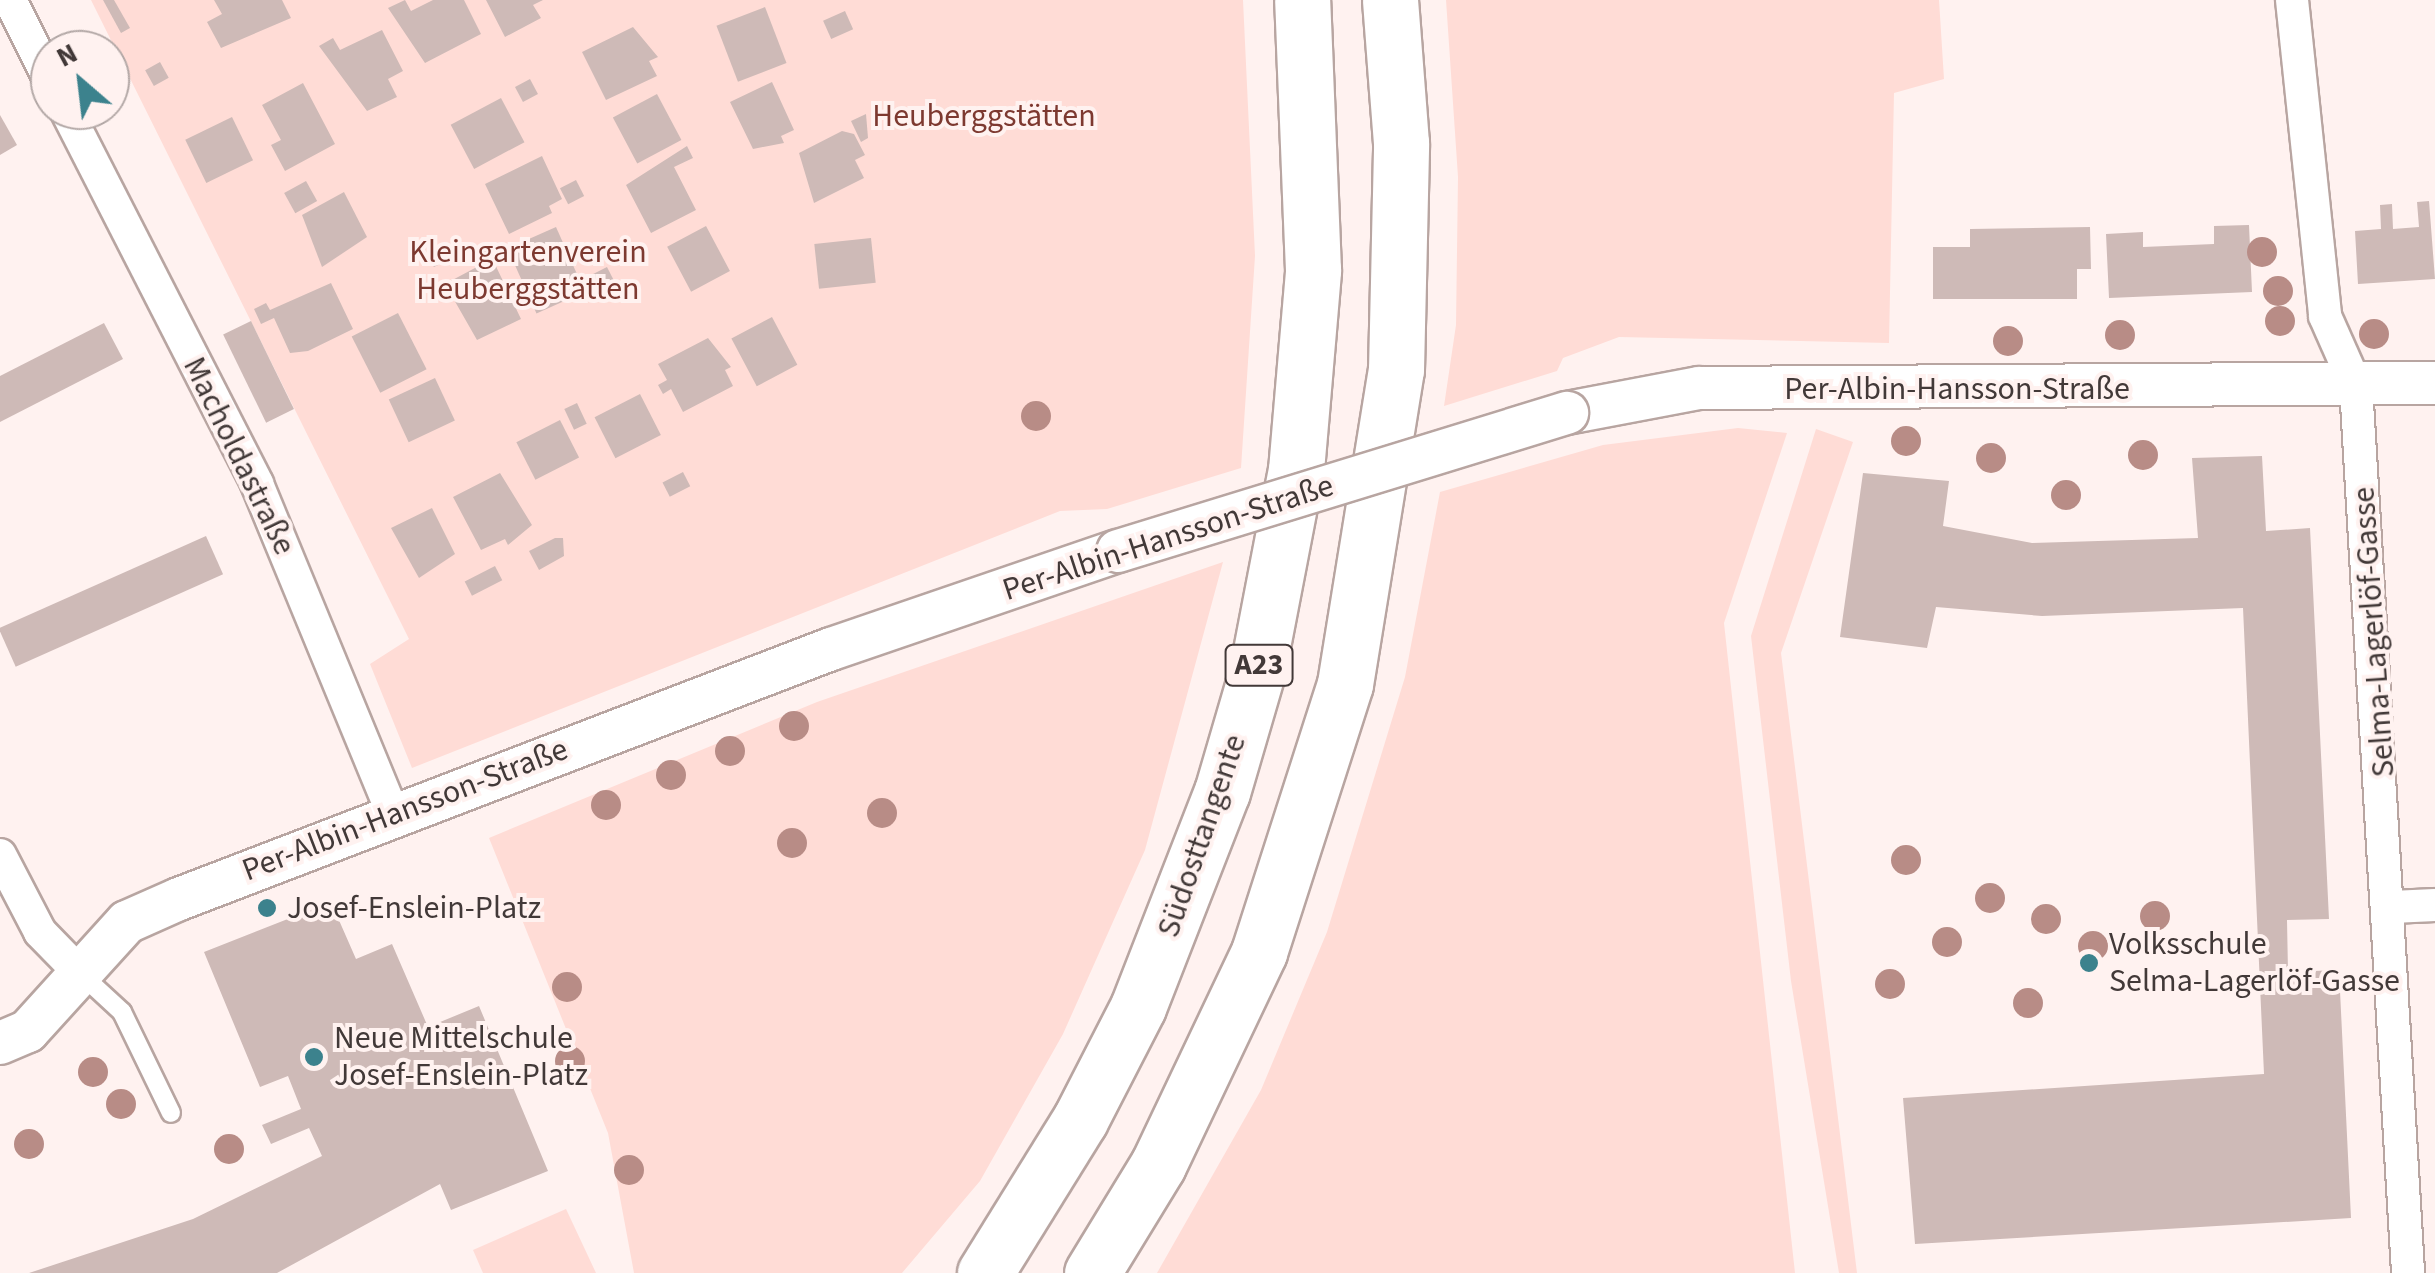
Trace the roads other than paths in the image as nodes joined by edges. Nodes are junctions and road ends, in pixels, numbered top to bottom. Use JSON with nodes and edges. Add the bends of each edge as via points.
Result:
{"nodes":[{"id":1,"x":10,"y":0,"type":"edge"},
{"id":2,"x":1302,"y":0,"type":"edge"},
{"id":3,"x":1390,"y":0,"type":"edge"},
{"id":4,"x":2292,"y":0,"type":"edge"},
{"id":5,"x":30,"y":40,"type":"edge"},
{"id":6,"x":76,"y":130,"type":"edge"},
{"id":7,"x":2435,"y":383,"type":"edge"},
{"id":8,"x":2356,"y":386,"type":"junction"},
{"id":9,"x":392,"y":812,"type":"junction"},
{"id":10,"x":0,"y":855,"type":"edge"},
{"id":11,"x":2435,"y":904,"type":"edge"},
{"id":12,"x":2392,"y":907,"type":"junction"},
{"id":13,"x":83,"y":976,"type":"junction"},
{"id":14,"x":0,"y":1043,"type":"edge"},
{"id":15,"x":171,"y":1113,"type":"dead end"},
{"id":16,"x":985,"y":1273,"type":"edge"},
{"id":17,"x":1092,"y":1273,"type":"edge"},
{"id":18,"x":2408,"y":1273,"type":"edge"}],
"edges":[{"from":1,"to":5,"type":"street"},
{"from":2,"to":16,"type":"highway","name":"Südosttangente","number":"A23","via":[[1314,270],[1296,470],[1257,672],[1222,792],[1138,1007],[1080,1120]]},
{"from":3,"to":17,"type":"highway","number":"A23","via":[[1401,142],[1397,352],[1379,512],[1346,684],[1243,988],[1158,1165]]},
{"from":4,"to":8,"type":"street","name":"Selma-Lagerlöf-Gasse","via":[[2325,316]]},
{"from":6,"to":9,"type":"street","name":"Macholdastraße","via":[[257,484]]},
{"from":7,"to":8,"type":"street","name":"Per-Albin-Hansson-Straße"},
{"from":8,"to":9,"type":"street","name":"Per-Albin-Hansson-Straße","bridge":true,"via":[[1699,388],[1568,413],[1118,551]]},
{"from":8,"to":12,"type":"street","name":"Selma-Lagerlöf-Gasse"},
{"from":9,"to":13,"type":"street","name":"Per-Albin-Hansson-Straße","via":[[127,922]]},
{"from":10,"to":13,"type":"street","via":[[40,932]]},
{"from":11,"to":12,"type":"street"},
{"from":12,"to":18,"type":"street","name":"Selma-Lagerlöf-Gasse"},
{"from":13,"to":14,"type":"street","name":"Per-Albin-Hansson-Straße","via":[[28,1031]]},
{"from":13,"to":15,"type":"lane","via":[[122,1012]]}]}
